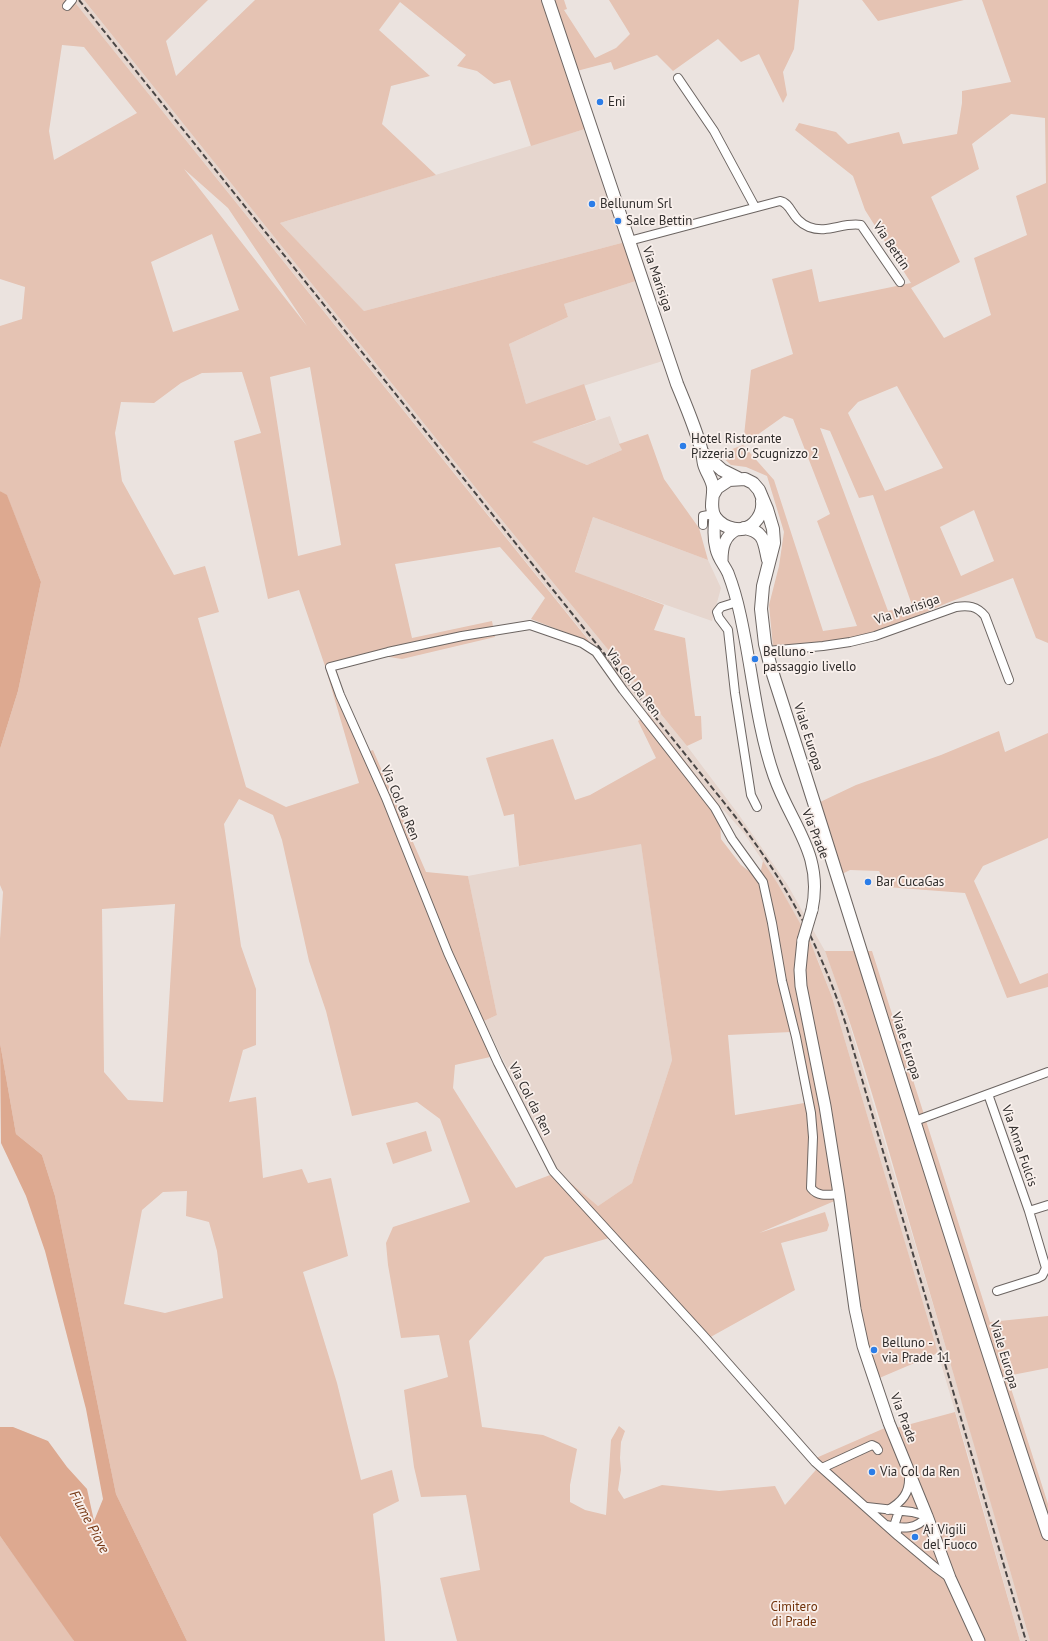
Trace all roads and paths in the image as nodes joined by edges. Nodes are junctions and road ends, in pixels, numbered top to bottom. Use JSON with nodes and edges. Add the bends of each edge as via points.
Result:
{"nodes":[{"id":1,"x":548,"y":0,"type":"edge"},
{"id":2,"x":678,"y":78,"type":"dead end"},
{"id":3,"x":755,"y":207,"type":"junction"},
{"id":4,"x":629,"y":241,"type":"junction"},
{"id":5,"x":900,"y":282,"type":"dead end"},
{"id":6,"x":702,"y":453,"type":"junction"},
{"id":7,"x":738,"y":478,"type":"junction"},
{"id":8,"x":713,"y":495,"type":"junction"},
{"id":9,"x":762,"y":498,"type":"junction"},
{"id":10,"x":714,"y":515,"type":"junction"},
{"id":11,"x":703,"y":525,"type":"dead end"},
{"id":12,"x":741,"y":529,"type":"junction"},
{"id":13,"x":722,"y":562,"type":"junction"},
{"id":14,"x":768,"y":563,"type":"junction"},
{"id":15,"x":738,"y":602,"type":"junction"},
{"id":16,"x":767,"y":651,"type":"junction"},
{"id":17,"x":330,"y":666,"type":"joint"},
{"id":18,"x":1009,"y":680,"type":"dead end"},
{"id":19,"x":757,"y":807,"type":"dead end"},
{"id":20,"x":1048,"y":1072,"type":"edge"},
{"id":21,"x":988,"y":1094,"type":"junction"},
{"id":22,"x":915,"y":1122,"type":"junction"},
{"id":23,"x":839,"y":1194,"type":"junction"},
{"id":24,"x":1048,"y":1205,"type":"edge"},
{"id":25,"x":1029,"y":1211,"type":"junction"},
{"id":26,"x":1046,"y":1271,"type":"edge"},
{"id":27,"x":997,"y":1290,"type":"dead end"},
{"id":28,"x":878,"y":1450,"type":"dead end"},
{"id":29,"x":822,"y":1468,"type":"junction"},
{"id":30,"x":909,"y":1474,"type":"junction"},
{"id":31,"x":868,"y":1508,"type":"junction"},
{"id":32,"x":888,"y":1510,"type":"junction"},
{"id":33,"x":899,"y":1511,"type":"junction"},
{"id":34,"x":927,"y":1516,"type":"junction"},
{"id":35,"x":885,"y":1524,"type":"junction"},
{"id":36,"x":896,"y":1528,"type":"junction"},
{"id":37,"x":1048,"y":1534,"type":"edge"},
{"id":38,"x":898,"y":1536,"type":"junction"},
{"id":39,"x":950,"y":1578,"type":"junction"},
{"id":40,"x":978,"y":1641,"type":"edge"}],
"edges":[{"from":1,"to":4,"type":"main road","name":"Via Marisiga"},
{"from":2,"to":3,"type":"street","via":[[714,131]]},
{"from":3,"to":4,"type":"street","name":"Via Bettin"},
{"from":3,"to":5,"type":"street","name":"Via Bettin","via":[[783,201],[789,206],[794,218],[816,229],[861,225]]},
{"from":4,"to":6,"type":"main road","name":"Via Marisiga"},
{"from":6,"to":7,"type":"main road","via":[[722,470]]},
{"from":6,"to":8,"type":"main road","name":"Via Marisiga","via":[[713,486]]},
{"from":7,"to":8,"type":"main road","via":[[722,483]]},
{"from":7,"to":9,"type":"main road","via":[[753,483]]},
{"from":8,"to":10,"type":"main road","name":"Via Marisiga"},
{"from":9,"to":12,"type":"main road","via":[[759,517],[753,524]]},
{"from":9,"to":14,"type":"main road","name":"Viale Europa","via":[[773,529],[774,543]]},
{"from":10,"to":11,"type":"street","via":[[703,516]]},
{"from":10,"to":12,"type":"main road","via":[[725,526]]},
{"from":10,"to":13,"type":"main road","name":"Via Prade","via":[[714,540]]},
{"from":12,"to":13,"type":"main road","name":"Via Prade","via":[[726,538],[722,549]]},
{"from":12,"to":14,"type":"main road","name":"Viale Europa","via":[[751,529],[760,535],[765,542]]},
{"from":13,"to":15,"type":"main road","name":"Via Prade"},
{"from":14,"to":16,"type":"main road","name":"Viale Europa","via":[[762,609]]},
{"from":15,"to":19,"type":"street","via":[[720,607],[717,612],[728,630],[751,795]]},
{"from":15,"to":23,"type":"main road","name":"Via Prade","bridge":true,"via":[[771,764],[812,861],[815,881],[812,910],[803,940],[801,986],[825,1106]]},
{"from":16,"to":18,"type":"street","name":"Via Marisiga","via":[[850,642],[875,636],[956,607],[974,607],[984,616]]},
{"from":16,"to":22,"type":"main road","name":"Viale Europa"},
{"from":17,"to":23,"type":"street","name":"Via Col Da Ren","via":[[462,636],[530,625],[582,643],[596,652],[715,808],[732,839],[763,882],[811,1113],[811,1188],[821,1195]]},
{"from":17,"to":29,"type":"street","name":"Via Col da Ren","via":[[448,952],[498,1063],[553,1171]]},
{"from":20,"to":21,"type":"street","name":"Via Anna Fulcis"},
{"from":21,"to":22,"type":"street","name":"Via Anna Fulcis"},
{"from":21,"to":25,"type":"street","name":"Via Anna Fulcis"},
{"from":22,"to":37,"type":"main road","name":"Viale Europa"},
{"from":23,"to":30,"type":"main road","name":"Via Prade","via":[[860,1332],[870,1370]]},
{"from":24,"to":25,"type":"street"},
{"from":25,"to":26,"type":"street","name":"Via Anna Fulcis"},
{"from":26,"to":27,"type":"street","name":"Via Anna Fulcis","via":[[1038,1278]]},
{"from":28,"to":29,"type":"street","via":[[872,1445]]},
{"from":29,"to":31,"type":"street","name":"Via Col da Ren"},
{"from":30,"to":32,"type":"street","via":[[910,1484],[905,1496]]},
{"from":30,"to":34,"type":"main road","name":"Via Prade"},
{"from":31,"to":32,"type":"street"},
{"from":31,"to":35,"type":"street","name":"Via Col da Ren"},
{"from":32,"to":33,"type":"street"},
{"from":33,"to":34,"type":"street"},
{"from":33,"to":36,"type":"street"},
{"from":34,"to":36,"type":"street","name":"Via Col da Ren","via":[[918,1525]]},
{"from":34,"to":39,"type":"main road","name":"Via Prade"},
{"from":35,"to":36,"type":"street","name":"Via Col da Ren"},
{"from":35,"to":38,"type":"street","name":"Via Col da Ren"},
{"from":36,"to":38,"type":"street"},
{"from":38,"to":39,"type":"street","name":"Via Col da Ren"},
{"from":39,"to":40,"type":"main road","name":"Via Prade"}]}
